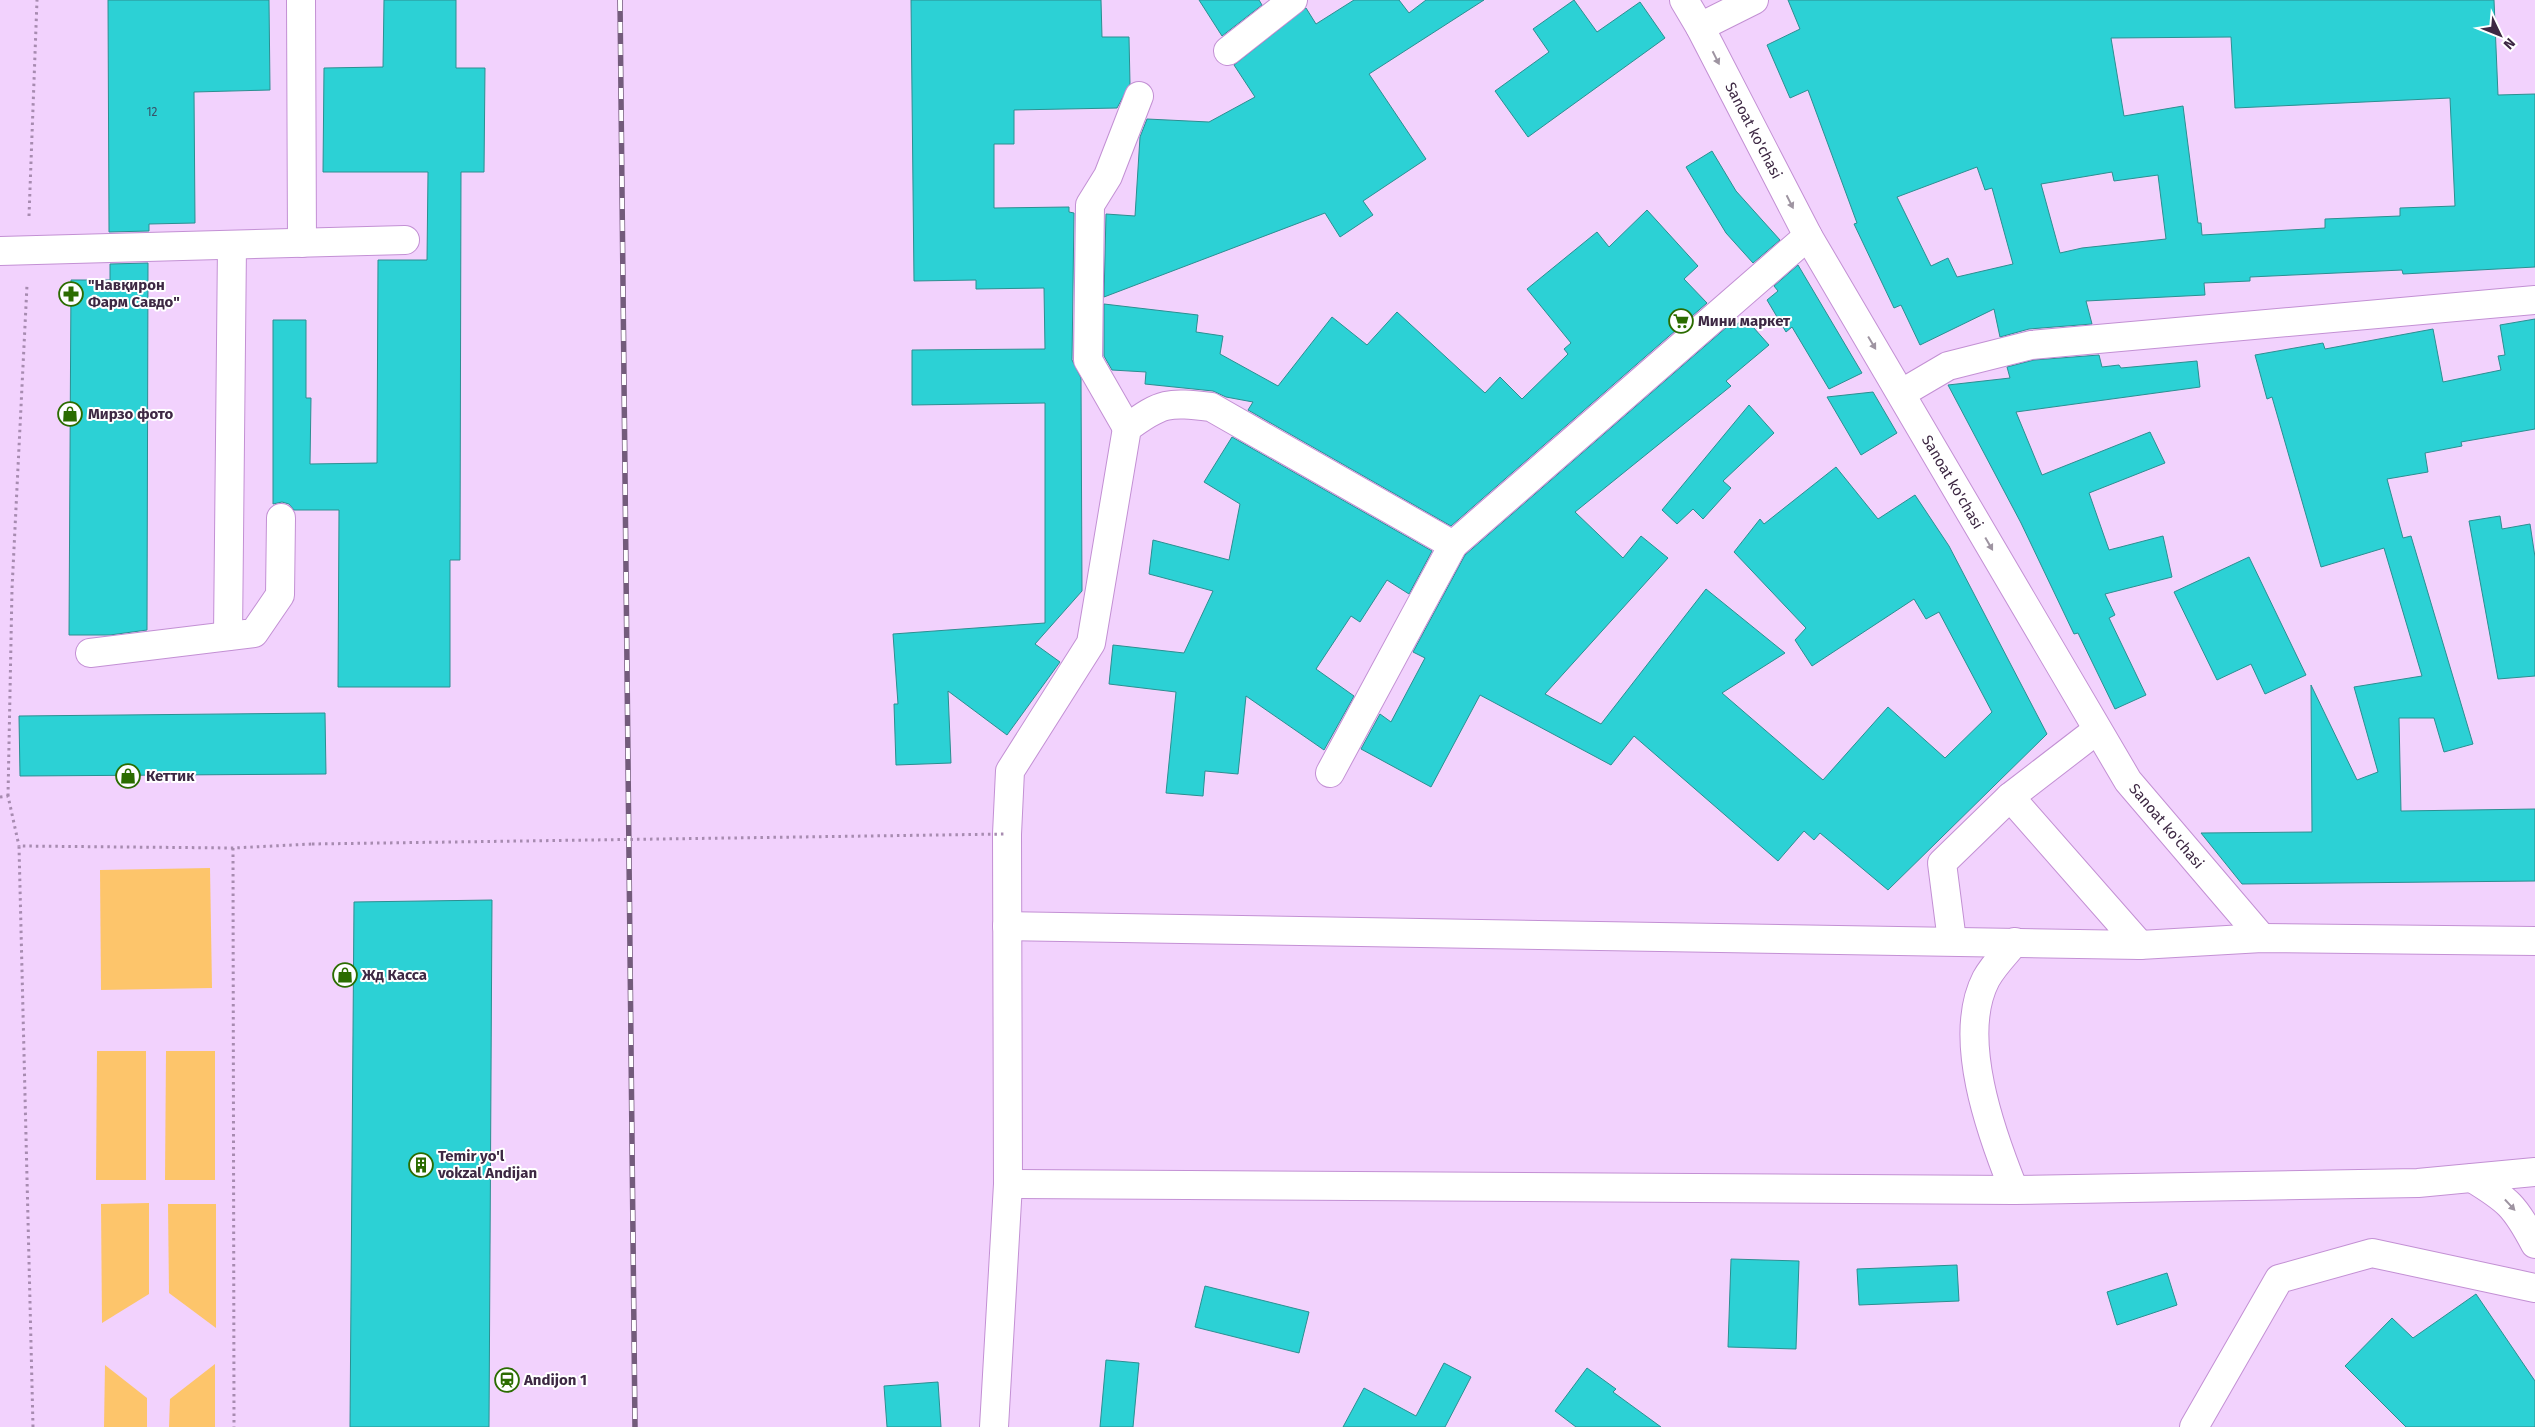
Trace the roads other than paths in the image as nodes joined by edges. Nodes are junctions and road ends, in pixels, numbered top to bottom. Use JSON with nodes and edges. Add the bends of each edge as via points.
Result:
{"nodes":[{"id":1,"x":301,"y":0,"type":"edge"},
{"id":2,"x":1293,"y":0,"type":"edge"},
{"id":3,"x":1684,"y":0,"type":"edge"},
{"id":4,"x":1754,"y":0,"type":"edge"},
{"id":5,"x":1700,"y":27,"type":"junction"},
{"id":6,"x":1228,"y":52,"type":"dead end"},
{"id":7,"x":1139,"y":96,"type":"dead end"},
{"id":8,"x":1808,"y":236,"type":"junction"},
{"id":9,"x":405,"y":240,"type":"dead end"},
{"id":10,"x":302,"y":243,"type":"junction"},
{"id":11,"x":232,"y":245,"type":"junction"},
{"id":12,"x":0,"y":251,"type":"edge"},
{"id":13,"x":2535,"y":300,"type":"edge"},
{"id":14,"x":1902,"y":393,"type":"junction"},
{"id":15,"x":1128,"y":428,"type":"junction"},
{"id":16,"x":281,"y":518,"type":"dead end"},
{"id":17,"x":1453,"y":545,"type":"junction"},
{"id":18,"x":228,"y":636,"type":"junction"},
{"id":19,"x":90,"y":653,"type":"dead end"},
{"id":20,"x":2097,"y":730,"type":"junction"},
{"id":21,"x":1330,"y":773,"type":"dead end"},
{"id":22,"x":2010,"y":797,"type":"junction"},
{"id":23,"x":1007,"y":926,"type":"junction"},
{"id":24,"x":2262,"y":938,"type":"junction"},
{"id":25,"x":1952,"y":941,"type":"junction"},
{"id":26,"x":2535,"y":941,"type":"edge"},
{"id":27,"x":2015,"y":942,"type":"junction"},
{"id":28,"x":2140,"y":945,"type":"junction"},
{"id":29,"x":2535,"y":1172,"type":"edge"},
{"id":30,"x":2472,"y":1178,"type":"junction"},
{"id":31,"x":1008,"y":1184,"type":"junction"},
{"id":32,"x":2014,"y":1190,"type":"junction"},
{"id":33,"x":2535,"y":1244,"type":"edge"},
{"id":34,"x":2535,"y":1288,"type":"edge"},
{"id":35,"x":994,"y":1427,"type":"edge"},
{"id":36,"x":2194,"y":1427,"type":"edge"}],
"edges":[{"from":1,"to":10,"type":"street"},
{"from":2,"to":6,"type":"street"},
{"from":3,"to":5,"type":"street","name":"Sanoat ko'chasi"},
{"from":4,"to":5,"type":"street"},
{"from":5,"to":8,"type":"street","name":"Sanoat ko'chasi","one_way":true},
{"from":7,"to":15,"type":"street","via":[[1108,176],[1090,205],[1088,360]]},
{"from":8,"to":14,"type":"street","name":"Sanoat ko'chasi","one_way":true},
{"from":8,"to":17,"type":"street"},
{"from":9,"to":10,"type":"street"},
{"from":10,"to":11,"type":"street"},
{"from":11,"to":12,"type":"street"},
{"from":11,"to":18,"type":"street"},
{"from":13,"to":14,"type":"street","via":[[2032,345],[1948,366]]},
{"from":14,"to":20,"type":"street","name":"Sanoat ko'chasi","one_way":true},
{"from":15,"to":17,"type":"street","via":[[1150,411],[1176,403],[1211,408]]},
{"from":15,"to":23,"type":"street","via":[[1092,643],[1010,772]]},
{"from":16,"to":18,"type":"street","via":[[280,595],[254,633]]},
{"from":17,"to":21,"type":"street"},
{"from":18,"to":19,"type":"street"},
{"from":20,"to":22,"type":"street"},
{"from":20,"to":24,"type":"street","name":"Sanoat ko'chasi","via":[[2128,781]]},
{"from":22,"to":25,"type":"street","via":[[1942,863]]},
{"from":22,"to":28,"type":"street"},
{"from":23,"to":25,"type":"street"},
{"from":23,"to":31,"type":"street"},
{"from":24,"to":26,"type":"street"},
{"from":24,"to":28,"type":"street"},
{"from":25,"to":27,"type":"street"},
{"from":27,"to":28,"type":"street"},
{"from":27,"to":32,"type":"street","via":[[1986,978],[1977,1004],[1976,1042],[1976,1075],[1997,1149]]},
{"from":29,"to":30,"type":"street"},
{"from":30,"to":32,"type":"street","via":[[2418,1183]]},
{"from":30,"to":33,"type":"street","one_way":true,"via":[[2502,1196],[2518,1213]]},
{"from":31,"to":32,"type":"street"},
{"from":31,"to":35,"type":"street"},
{"from":34,"to":36,"type":"street","via":[[2372,1253],[2279,1279]]}]}
